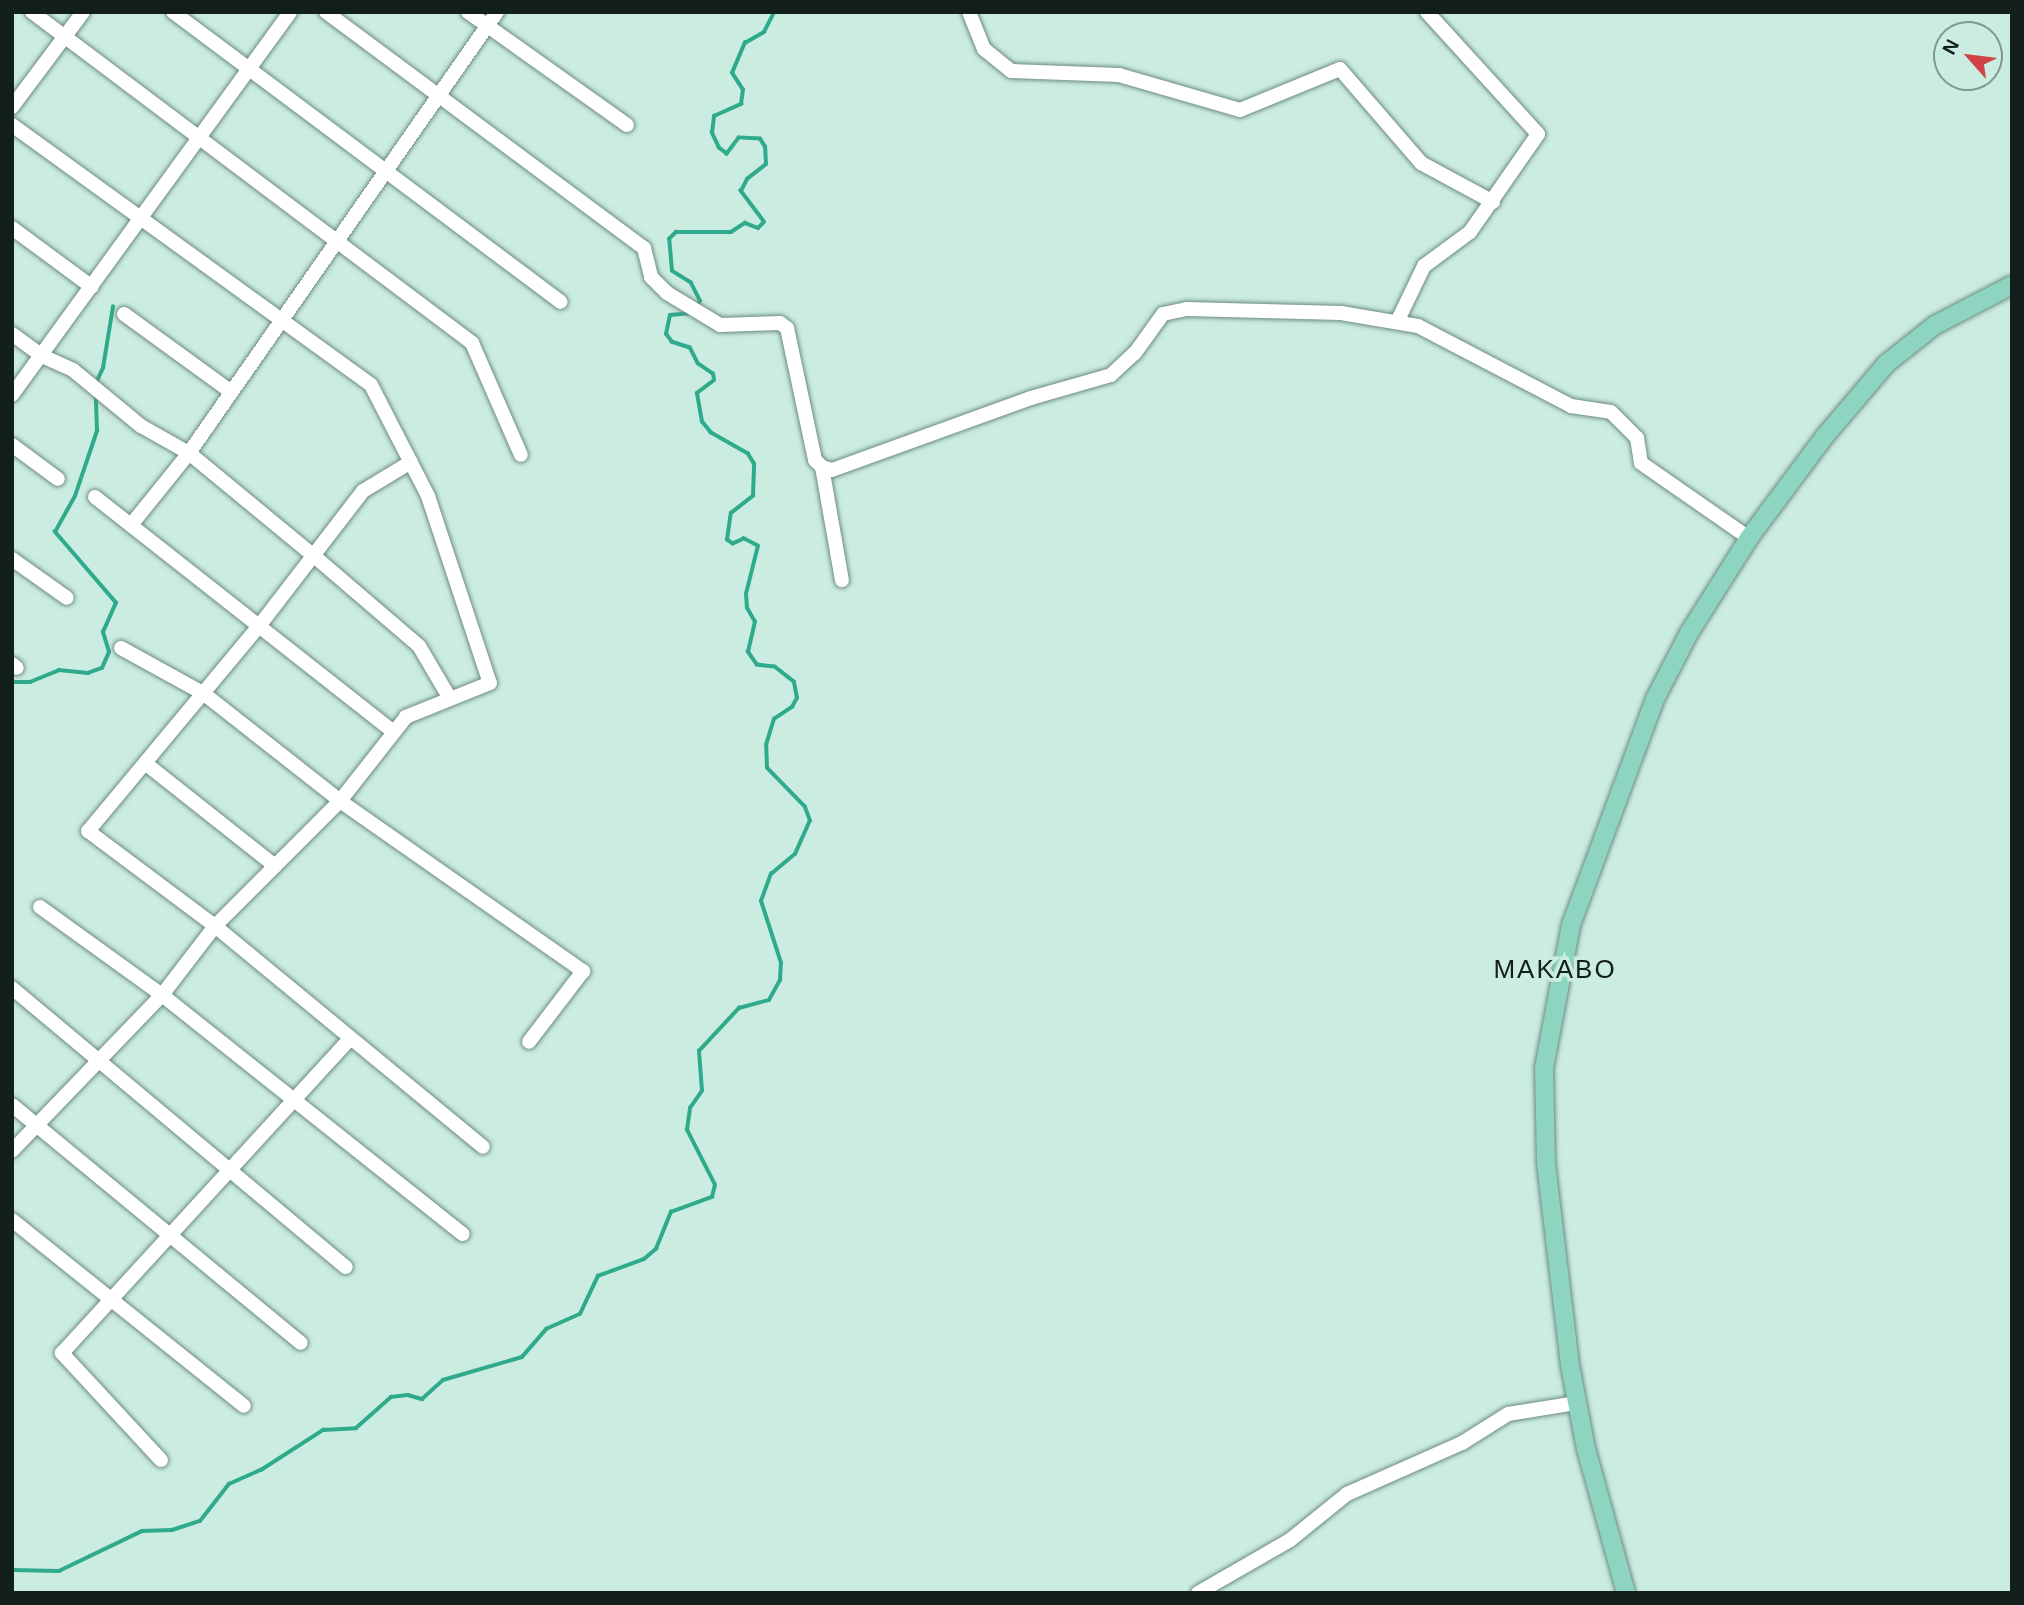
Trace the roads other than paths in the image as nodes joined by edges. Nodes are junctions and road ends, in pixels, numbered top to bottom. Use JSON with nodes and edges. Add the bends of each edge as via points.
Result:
{"nodes":[{"id":1,"x":32,"y":12,"type":"edge"},
{"id":2,"x":83,"y":12,"type":"edge"},
{"id":3,"x":173,"y":12,"type":"edge"},
{"id":4,"x":290,"y":12,"type":"edge"},
{"id":5,"x":326,"y":12,"type":"edge"},
{"id":6,"x":468,"y":12,"type":"edge"},
{"id":7,"x":496,"y":12,"type":"edge"},
{"id":8,"x":969,"y":12,"type":"edge"},
{"id":9,"x":1427,"y":12,"type":"edge"},
{"id":10,"x":487,"y":26,"type":"junction"},
{"id":11,"x":64,"y":37,"type":"junction"},
{"id":12,"x":250,"y":70,"type":"junction"},
{"id":13,"x":436,"y":96,"type":"junction"},
{"id":14,"x":12,"y":107,"type":"edge"},
{"id":15,"x":12,"y":125,"type":"edge"},
{"id":16,"x":627,"y":125,"type":"dead end"},
{"id":17,"x":197,"y":138,"type":"junction"},
{"id":18,"x":384,"y":173,"type":"junction"},
{"id":19,"x":1493,"y":202,"type":"junction"},
{"id":20,"x":144,"y":217,"type":"junction"},
{"id":21,"x":12,"y":228,"type":"edge"},
{"id":22,"x":337,"y":244,"type":"junction"},
{"id":23,"x":2012,"y":285,"type":"edge"},
{"id":24,"x":92,"y":287,"type":"junction"},
{"id":25,"x":561,"y":302,"type":"dead end"},
{"id":26,"x":124,"y":314,"type":"dead end"},
{"id":27,"x":280,"y":317,"type":"junction"},
{"id":28,"x":1398,"y":320,"type":"junction"},
{"id":29,"x":12,"y":334,"type":"edge"},
{"id":30,"x":42,"y":356,"type":"junction"},
{"id":31,"x":230,"y":391,"type":"junction"},
{"id":32,"x":12,"y":395,"type":"edge"},
{"id":33,"x":12,"y":445,"type":"edge"},
{"id":34,"x":188,"y":453,"type":"junction"},
{"id":35,"x":521,"y":455,"type":"dead end"},
{"id":36,"x":411,"y":462,"type":"junction"},
{"id":37,"x":822,"y":467,"type":"junction"},
{"id":38,"x":58,"y":479,"type":"dead end"},
{"id":39,"x":95,"y":497,"type":"dead end"},
{"id":40,"x":131,"y":525,"type":"junction"},
{"id":41,"x":1749,"y":538,"type":"junction"},
{"id":42,"x":314,"y":556,"type":"junction"},
{"id":43,"x":12,"y":559,"type":"edge"},
{"id":44,"x":842,"y":580,"type":"dead end"},
{"id":45,"x":67,"y":598,"type":"dead end"},
{"id":46,"x":259,"y":626,"type":"junction"},
{"id":47,"x":121,"y":648,"type":"dead end"},
{"id":48,"x":203,"y":693,"type":"junction"},
{"id":49,"x":449,"y":697,"type":"junction"},
{"id":50,"x":394,"y":732,"type":"junction"},
{"id":51,"x":145,"y":763,"type":"junction"},
{"id":52,"x":340,"y":801,"type":"junction"},
{"id":53,"x":275,"y":866,"type":"junction"},
{"id":54,"x":40,"y":908,"type":"dead end"},
{"id":55,"x":215,"y":926,"type":"junction"},
{"id":56,"x":12,"y":988,"type":"edge"},
{"id":57,"x":162,"y":995,"type":"junction"},
{"id":58,"x":351,"y":1038,"type":"junction"},
{"id":59,"x":529,"y":1042,"type":"dead end"},
{"id":60,"x":100,"y":1061,"type":"junction"},
{"id":61,"x":292,"y":1099,"type":"junction"},
{"id":62,"x":12,"y":1105,"type":"edge"},
{"id":63,"x":36,"y":1124,"type":"junction"},
{"id":64,"x":483,"y":1147,"type":"dead end"},
{"id":65,"x":12,"y":1151,"type":"edge"},
{"id":66,"x":231,"y":1167,"type":"junction"},
{"id":67,"x":12,"y":1220,"type":"edge"},
{"id":68,"x":172,"y":1233,"type":"junction"},
{"id":69,"x":462,"y":1234,"type":"dead end"},
{"id":70,"x":346,"y":1267,"type":"dead end"},
{"id":71,"x":112,"y":1299,"type":"junction"},
{"id":72,"x":301,"y":1343,"type":"dead end"},
{"id":73,"x":1577,"y":1403,"type":"junction"},
{"id":74,"x":244,"y":1406,"type":"dead end"},
{"id":75,"x":161,"y":1460,"type":"dead end"},
{"id":76,"x":1198,"y":1593,"type":"edge"},
{"id":77,"x":1626,"y":1593,"type":"edge"}],
"edges":[{"from":1,"to":11,"type":"street"},
{"from":2,"to":11,"type":"street"},
{"from":3,"to":12,"type":"street"},
{"from":4,"to":12,"type":"street"},
{"from":5,"to":13,"type":"street"},
{"from":6,"to":10,"type":"street"},
{"from":7,"to":10,"type":"street"},
{"from":8,"to":19,"type":"street","via":[[984,50],[1011,72],[1119,75],[1240,110],[1340,69],[1420,163]]},
{"from":9,"to":19,"type":"street","via":[[1538,134]]},
{"from":10,"to":13,"type":"street"},
{"from":10,"to":16,"type":"street"},
{"from":11,"to":14,"type":"street"},
{"from":11,"to":17,"type":"street"},
{"from":12,"to":17,"type":"street"},
{"from":12,"to":18,"type":"street"},
{"from":13,"to":18,"type":"street"},
{"from":13,"to":37,"type":"street","via":[[644,248],[651,277],[667,293],[720,325],[780,323],[787,328],[815,460]]},
{"from":15,"to":20,"type":"street"},
{"from":17,"to":20,"type":"street"},
{"from":17,"to":22,"type":"street"},
{"from":18,"to":22,"type":"street"},
{"from":18,"to":25,"type":"street"},
{"from":19,"to":28,"type":"street","via":[[1471,232],[1424,266]]},
{"from":20,"to":24,"type":"street"},
{"from":20,"to":27,"type":"street"},
{"from":21,"to":24,"type":"street"},
{"from":22,"to":27,"type":"street"},
{"from":22,"to":35,"type":"street","via":[[472,343]]},
{"from":23,"to":41,"type":"main road","via":[[1934,325],[1886,364]]},
{"from":24,"to":30,"type":"street"},
{"from":26,"to":31,"type":"street"},
{"from":27,"to":31,"type":"street"},
{"from":27,"to":36,"type":"street","via":[[372,385]]},
{"from":28,"to":37,"type":"street","via":[[1341,313],[1186,309],[1163,314],[1135,353],[1111,375],[1031,398],[832,470]]},
{"from":28,"to":41,"type":"street","via":[[1418,326],[1571,406],[1611,412],[1637,438],[1641,463]]},
{"from":29,"to":30,"type":"street"},
{"from":30,"to":32,"type":"street"},
{"from":30,"to":34,"type":"street","via":[[73,370],[141,426]]},
{"from":31,"to":34,"type":"street"},
{"from":33,"to":38,"type":"street"},
{"from":34,"to":40,"type":"street"},
{"from":34,"to":42,"type":"street"},
{"from":36,"to":42,"type":"street","via":[[363,491]]},
{"from":36,"to":49,"type":"street","via":[[428,496],[490,683]]},
{"from":37,"to":44,"type":"street"},
{"from":39,"to":40,"type":"street"},
{"from":40,"to":46,"type":"street"},
{"from":41,"to":73,"type":"main road","via":[[1689,633],[1655,699],[1571,925],[1544,1068],[1546,1163]]},
{"from":42,"to":46,"type":"street"},
{"from":42,"to":49,"type":"street","via":[[419,646]]},
{"from":43,"to":45,"type":"street"},
{"from":46,"to":48,"type":"street"},
{"from":46,"to":50,"type":"street"},
{"from":47,"to":48,"type":"street"},
{"from":48,"to":51,"type":"street"},
{"from":48,"to":52,"type":"street"},
{"from":49,"to":50,"type":"street","via":[[405,717]]},
{"from":50,"to":52,"type":"street"},
{"from":51,"to":53,"type":"street"},
{"from":51,"to":55,"type":"street","via":[[88,831]]},
{"from":52,"to":53,"type":"street"},
{"from":52,"to":59,"type":"street","via":[[583,971]]},
{"from":53,"to":55,"type":"street"},
{"from":54,"to":57,"type":"street"},
{"from":55,"to":57,"type":"street"},
{"from":55,"to":58,"type":"street"},
{"from":56,"to":60,"type":"street"},
{"from":57,"to":60,"type":"street"},
{"from":57,"to":61,"type":"street"},
{"from":58,"to":61,"type":"street"},
{"from":58,"to":64,"type":"street"},
{"from":60,"to":63,"type":"street"},
{"from":60,"to":66,"type":"street"},
{"from":61,"to":66,"type":"street"},
{"from":61,"to":69,"type":"street"},
{"from":62,"to":63,"type":"street"},
{"from":63,"to":65,"type":"street"},
{"from":63,"to":68,"type":"street"},
{"from":66,"to":68,"type":"street"},
{"from":66,"to":70,"type":"street"},
{"from":67,"to":71,"type":"street"},
{"from":68,"to":71,"type":"street"},
{"from":68,"to":72,"type":"street"},
{"from":71,"to":74,"type":"street"},
{"from":71,"to":75,"type":"street","via":[[62,1353]]},
{"from":73,"to":76,"type":"street","via":[[1508,1414],[1462,1443],[1348,1494],[1290,1541]]},
{"from":73,"to":77,"type":"main road"}]}
